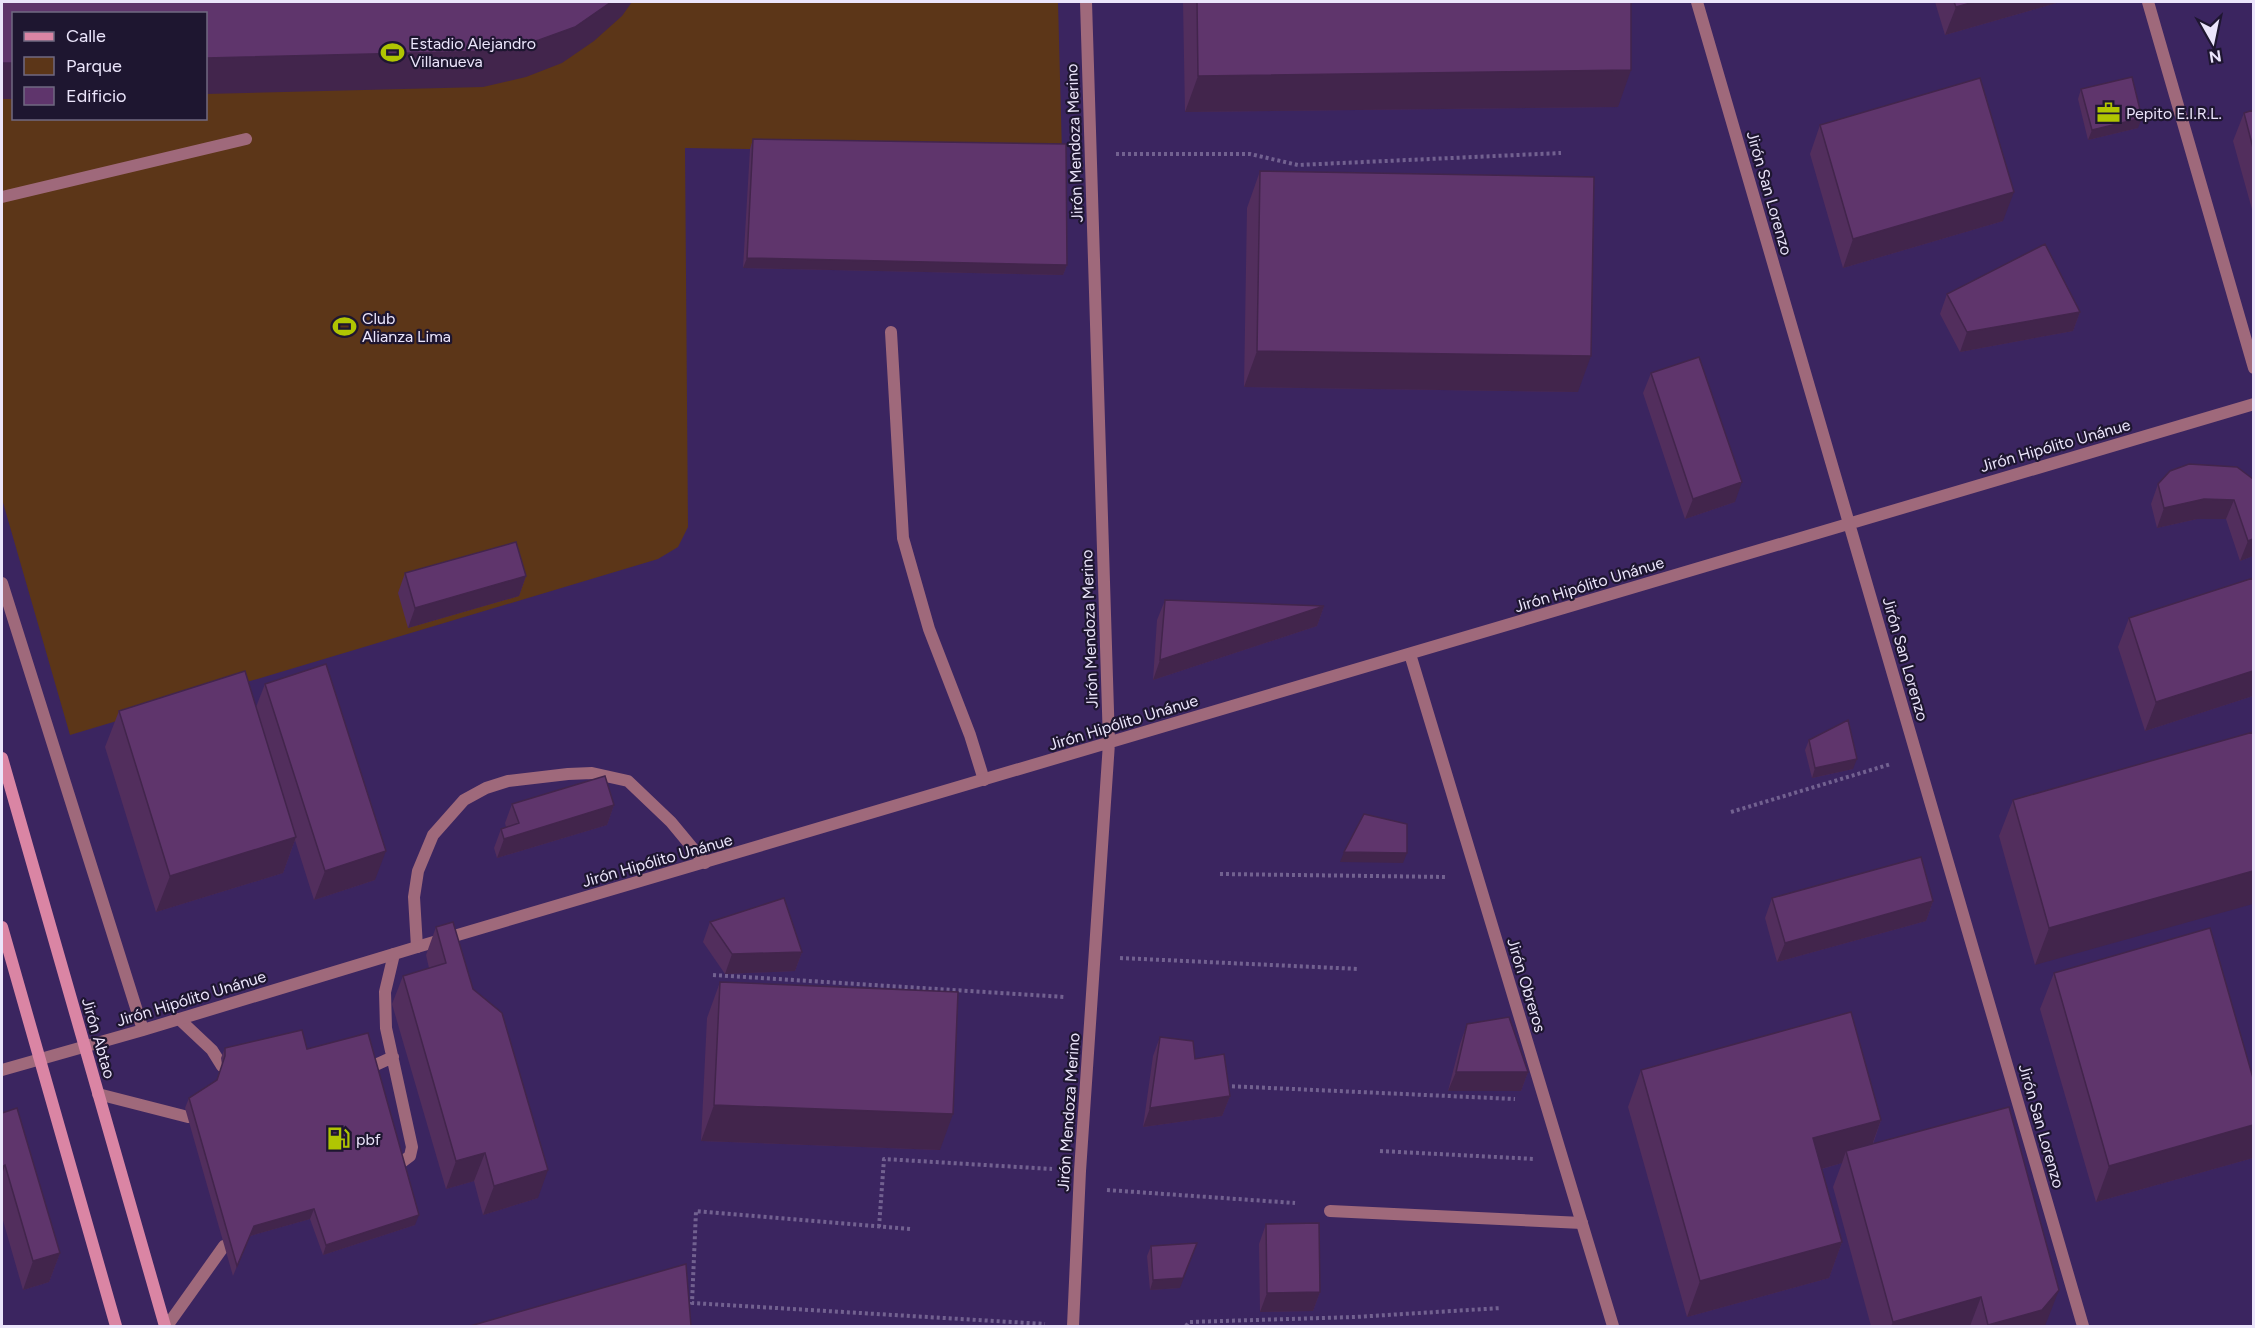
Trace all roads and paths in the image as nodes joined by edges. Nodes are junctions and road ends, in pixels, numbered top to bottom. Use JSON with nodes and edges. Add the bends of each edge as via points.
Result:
{"nodes":[{"id":1,"x":1086,"y":2,"type":"edge"},
{"id":2,"x":1697,"y":2,"type":"edge"},
{"id":3,"x":2148,"y":2,"type":"edge"},
{"id":4,"x":246,"y":139,"type":"dead end"},
{"id":5,"x":1561,"y":153,"type":"dead end"},
{"id":6,"x":1091,"y":154,"type":"junction"},
{"id":7,"x":2,"y":196,"type":"edge"},
{"id":8,"x":891,"y":332,"type":"dead end"},
{"id":9,"x":2253,"y":368,"type":"edge"},
{"id":10,"x":2253,"y":404,"type":"edge"},
{"id":11,"x":1849,"y":524,"type":"junction"},
{"id":12,"x":2,"y":583,"type":"edge"},
{"id":13,"x":1410,"y":654,"type":"junction"},
{"id":14,"x":1109,"y":743,"type":"junction"},
{"id":15,"x":1917,"y":757,"type":"junction"},
{"id":16,"x":2,"y":758,"type":"edge"},
{"id":17,"x":984,"y":780,"type":"junction"},
{"id":18,"x":1731,"y":812,"type":"dead end"},
{"id":19,"x":705,"y":863,"type":"junction"},
{"id":20,"x":1221,"y":874,"type":"dead end"},
{"id":21,"x":1477,"y":877,"type":"junction"},
{"id":22,"x":2,"y":927,"type":"edge"},
{"id":23,"x":417,"y":947,"type":"junction"},
{"id":24,"x":394,"y":954,"type":"junction"},
{"id":25,"x":1096,"y":957,"type":"junction"},
{"id":26,"x":1359,"y":969,"type":"dead end"},
{"id":27,"x":712,"y":975,"type":"dead end"},
{"id":28,"x":1093,"y":999,"type":"junction"},
{"id":29,"x":179,"y":1019,"type":"junction"},
{"id":30,"x":143,"y":1030,"type":"junction"},
{"id":31,"x":84,"y":1047,"type":"junction"},
{"id":32,"x":393,"y":1057,"type":"junction"},
{"id":33,"x":41,"y":1060,"type":"junction"},
{"id":34,"x":222,"y":1066,"type":"edge"},
{"id":35,"x":371,"y":1067,"type":"edge"},
{"id":36,"x":2,"y":1070,"type":"edge"},
{"id":37,"x":1225,"y":1086,"type":"edge"},
{"id":38,"x":98,"y":1094,"type":"junction"},
{"id":39,"x":1545,"y":1101,"type":"junction"},
{"id":40,"x":188,"y":1118,"type":"dead end"},
{"id":41,"x":1380,"y":1151,"type":"dead end"},
{"id":42,"x":1563,"y":1161,"type":"junction"},
{"id":43,"x":398,"y":1165,"type":"edge"},
{"id":44,"x":1080,"y":1171,"type":"junction"},
{"id":45,"x":1079,"y":1188,"type":"junction"},
{"id":46,"x":1295,"y":1203,"type":"dead end"},
{"id":47,"x":1330,"y":1211,"type":"dead end"},
{"id":48,"x":1582,"y":1223,"type":"junction"},
{"id":49,"x":879,"y":1227,"type":"junction"},
{"id":50,"x":910,"y":1229,"type":"dead end"},
{"id":51,"x":224,"y":1246,"type":"dead end"},
{"id":52,"x":1501,"y":1308,"type":"dead end"},
{"id":53,"x":116,"y":1326,"type":"edge"},
{"id":54,"x":166,"y":1326,"type":"edge"},
{"id":55,"x":1073,"y":1326,"type":"edge"},
{"id":56,"x":1186,"y":1326,"type":"edge"},
{"id":57,"x":1613,"y":1326,"type":"edge"},
{"id":58,"x":2083,"y":1326,"type":"edge"}],
"edges":[{"from":1,"to":6,"type":"street","name":"Jirón Mendoza Merino"},
{"from":2,"to":11,"type":"street","name":"Jirón San Lorenzo"},
{"from":3,"to":9,"type":"street"},
{"from":4,"to":7,"type":"street"},
{"from":5,"to":6,"type":"path","via":[[1298,165],[1250,154]]},
{"from":6,"to":14,"type":"street","name":"Jirón Mendoza Merino"},
{"from":8,"to":17,"type":"street","via":[[903,538],[930,629]]},
{"from":10,"to":11,"type":"street","name":"Jirón Hipólito Unánue"},
{"from":11,"to":13,"type":"street","name":"Jirón Hipólito Unánue"},
{"from":11,"to":15,"type":"street","name":"Jirón San Lorenzo"},
{"from":12,"to":30,"type":"street"},
{"from":13,"to":14,"type":"street","name":"Jirón Hipólito Unánue"},
{"from":13,"to":21,"type":"street","name":"Jirón Obreros"},
{"from":14,"to":17,"type":"street","name":"Jirón Hipólito Unánue"},
{"from":14,"to":25,"type":"street","name":"Jirón Mendoza Merino"},
{"from":15,"to":18,"type":"path"},
{"from":15,"to":58,"type":"street","name":"Jirón San Lorenzo"},
{"from":16,"to":31,"type":"street","name":"Jirón Abtao"},
{"from":17,"to":19,"type":"street","name":"Jirón Hipólito Unánue"},
{"from":19,"to":23,"type":"street","name":"Jirón Hipólito Unánue"},
{"from":19,"to":23,"type":"street","via":[[671,822],[628,781],[592,773],[508,781],[464,800],[433,835],[418,871],[414,897]]},
{"from":20,"to":21,"type":"path"},
{"from":21,"to":39,"type":"street","name":"Jirón Obreros"},
{"from":22,"to":33,"type":"street"},
{"from":23,"to":24,"type":"street","name":"Jirón Hipólito Unánue"},
{"from":24,"to":29,"type":"street","name":"Jirón Hipólito Unánue"},
{"from":24,"to":32,"type":"street","via":[[384,1009]]},
{"from":25,"to":26,"type":"path"},
{"from":25,"to":28,"type":"street","name":"Jirón Mendoza Merino"},
{"from":27,"to":28,"type":"path"},
{"from":28,"to":44,"type":"street","name":"Jirón Mendoza Merino"},
{"from":29,"to":30,"type":"street","name":"Jirón Hipólito Unánue"},
{"from":29,"to":34,"type":"street","via":[[212,1050]]},
{"from":30,"to":31,"type":"street","name":"Jirón Hipólito Unánue"},
{"from":31,"to":33,"type":"street","name":"Jirón Hipólito Unánue"},
{"from":31,"to":38,"type":"street","name":"Jirón Abtao"},
{"from":32,"to":35,"type":"street"},
{"from":32,"to":43,"type":"street","via":[[412,1147],[410,1156]]},
{"from":33,"to":36,"type":"street","name":"Jirón Hipólito Unánue"},
{"from":33,"to":53,"type":"street"},
{"from":37,"to":39,"type":"path"},
{"from":38,"to":40,"type":"street"},
{"from":38,"to":54,"type":"street","name":"Jirón Abtao"},
{"from":39,"to":42,"type":"street","name":"Jirón Obreros"},
{"from":41,"to":42,"type":"path"},
{"from":42,"to":48,"type":"street","name":"Jirón Obreros"},
{"from":44,"to":45,"type":"street","name":"Jirón Mendoza Merino"},
{"from":44,"to":49,"type":"path","via":[[884,1159]]},
{"from":45,"to":46,"type":"path"},
{"from":45,"to":55,"type":"street","name":"Jirón Mendoza Merino"},
{"from":47,"to":48,"type":"street"},
{"from":48,"to":57,"type":"street","name":"Jirón Obreros"},
{"from":49,"to":50,"type":"path"},
{"from":49,"to":55,"type":"path","via":[[696,1211],[692,1303]]},
{"from":51,"to":54,"type":"street"},
{"from":52,"to":56,"type":"path","via":[[1189,1322]]}]}
